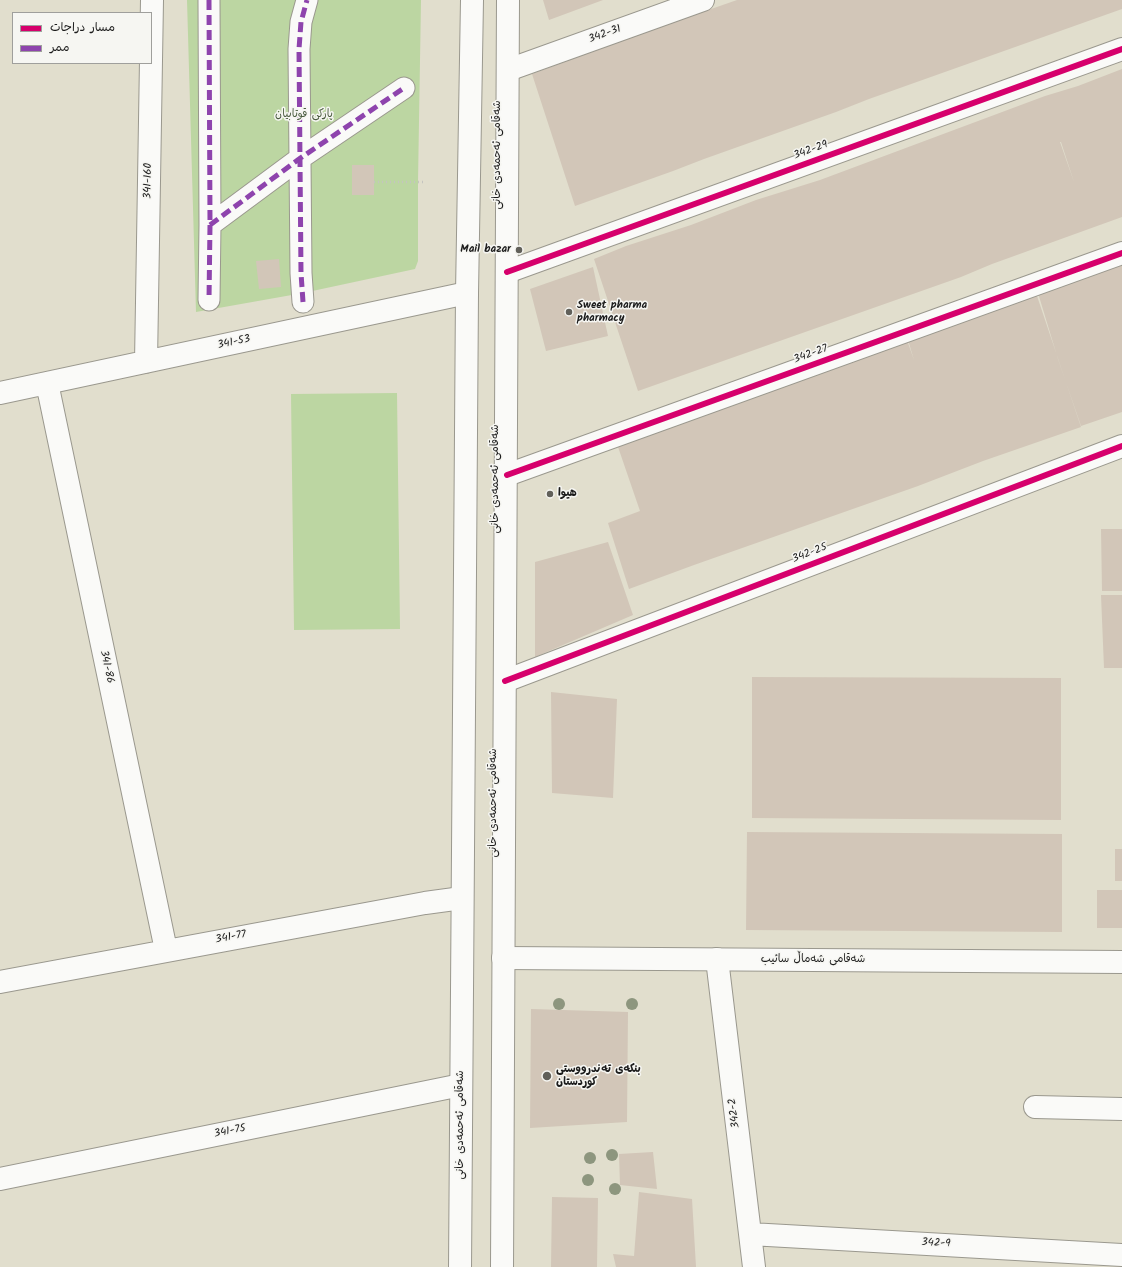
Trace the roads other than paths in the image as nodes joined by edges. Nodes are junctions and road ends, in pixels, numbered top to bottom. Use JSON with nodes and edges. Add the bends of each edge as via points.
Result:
{"nodes":[{"id":1,"x":152,"y":0,"type":"edge"},
{"id":2,"x":209,"y":0,"type":"edge"},
{"id":3,"x":307,"y":0,"type":"edge"},
{"id":4,"x":472,"y":0,"type":"edge"},
{"id":5,"x":508,"y":0,"type":"edge"},
{"id":6,"x":703,"y":0,"type":"edge"},
{"id":7,"x":152,"y":12,"type":"edge"},
{"id":8,"x":1122,"y":49,"type":"edge"},
{"id":9,"x":151,"y":64,"type":"edge"},
{"id":10,"x":508,"y":70,"type":"junction"},
{"id":11,"x":404,"y":88,"type":"dead end"},
{"id":12,"x":299,"y":159,"type":"junction"},
{"id":13,"x":210,"y":225,"type":"junction"},
{"id":14,"x":1122,"y":253,"type":"edge"},
{"id":15,"x":507,"y":272,"type":"junction"},
{"id":16,"x":467,"y":293,"type":"junction"},
{"id":17,"x":209,"y":300,"type":"dead end"},
{"id":18,"x":303,"y":302,"type":"dead end"},
{"id":19,"x":146,"y":362,"type":"junction"},
{"id":20,"x":46,"y":383,"type":"junction"},
{"id":21,"x":0,"y":393,"type":"edge"},
{"id":22,"x":1122,"y":446,"type":"edge"},
{"id":23,"x":507,"y":476,"type":"junction"},
{"id":24,"x":505,"y":681,"type":"junction"},
{"id":25,"x":462,"y":898,"type":"junction"},
{"id":26,"x":166,"y":950,"type":"junction"},
{"id":27,"x":503,"y":958,"type":"junction"},
{"id":28,"x":717,"y":959,"type":"junction"},
{"id":29,"x":1122,"y":962,"type":"edge"},
{"id":30,"x":0,"y":982,"type":"edge"},
{"id":31,"x":461,"y":1085,"type":"junction"},
{"id":32,"x":1035,"y":1107,"type":"dead end"},
{"id":33,"x":1122,"y":1109,"type":"edge"},
{"id":34,"x":0,"y":1179,"type":"edge"},
{"id":35,"x":750,"y":1234,"type":"junction"},
{"id":36,"x":1122,"y":1254,"type":"edge"},
{"id":37,"x":460,"y":1267,"type":"edge"},
{"id":38,"x":502,"y":1267,"type":"edge"},
{"id":39,"x":754,"y":1267,"type":"edge"}],
"edges":[{"from":1,"to":7,"type":"street","name":"341-160"},
{"from":2,"to":13,"type":"street"},
{"from":3,"to":12,"type":"street","via":[[301,22],[299,49]]},
{"from":4,"to":16,"type":"street","name":"شەقامی ئەحمەدی خانی"},
{"from":5,"to":10,"type":"street","name":"شەقامی ئەحمەدی خانی"},
{"from":6,"to":10,"type":"street","name":"342-31"},
{"from":8,"to":15,"type":"street","name":"342-29"},
{"from":9,"to":19,"type":"street","name":"341-160"},
{"from":10,"to":15,"type":"street","name":"شەقامی ئەحمەدی خانی"},
{"from":11,"to":12,"type":"street"},
{"from":12,"to":13,"type":"street"},
{"from":12,"to":18,"type":"street"},
{"from":13,"to":17,"type":"street"},
{"from":14,"to":23,"type":"street","name":"342-27"},
{"from":15,"to":23,"type":"street","name":"شەقامی ئەحمەدی خانی"},
{"from":16,"to":19,"type":"street","name":"341-53"},
{"from":16,"to":25,"type":"street","name":"شەقامی ئەحمەدی خانی"},
{"from":19,"to":20,"type":"street","name":"341-53"},
{"from":20,"to":21,"type":"street","name":"341-53"},
{"from":20,"to":26,"type":"street","name":"341-86"},
{"from":22,"to":24,"type":"street","name":"342-25"},
{"from":23,"to":24,"type":"street","name":"شەقامی ئەحمەدی خانی"},
{"from":24,"to":27,"type":"street","name":"شەقامی ئەحمەدی خانی"},
{"from":25,"to":26,"type":"street","name":"341-77","via":[[425,902]]},
{"from":25,"to":31,"type":"street","name":"شەقامی ئەحمەدی خانی"},
{"from":26,"to":30,"type":"street","name":"341-77"},
{"from":27,"to":28,"type":"street","name":"شەقامی شەماڵ سائیب"},
{"from":27,"to":38,"type":"street","name":"شەقامی ئەحمەدی خانی"},
{"from":28,"to":29,"type":"street","name":"شەقامی شەماڵ سائیب"},
{"from":28,"to":35,"type":"street","name":"342-2"},
{"from":31,"to":34,"type":"street","name":"341-75"},
{"from":31,"to":37,"type":"street","name":"شەقامی ئەحمەدی خانی"},
{"from":32,"to":33,"type":"street"},
{"from":35,"to":36,"type":"street","name":"342-9"},
{"from":35,"to":39,"type":"street","name":"342-2"}]}
